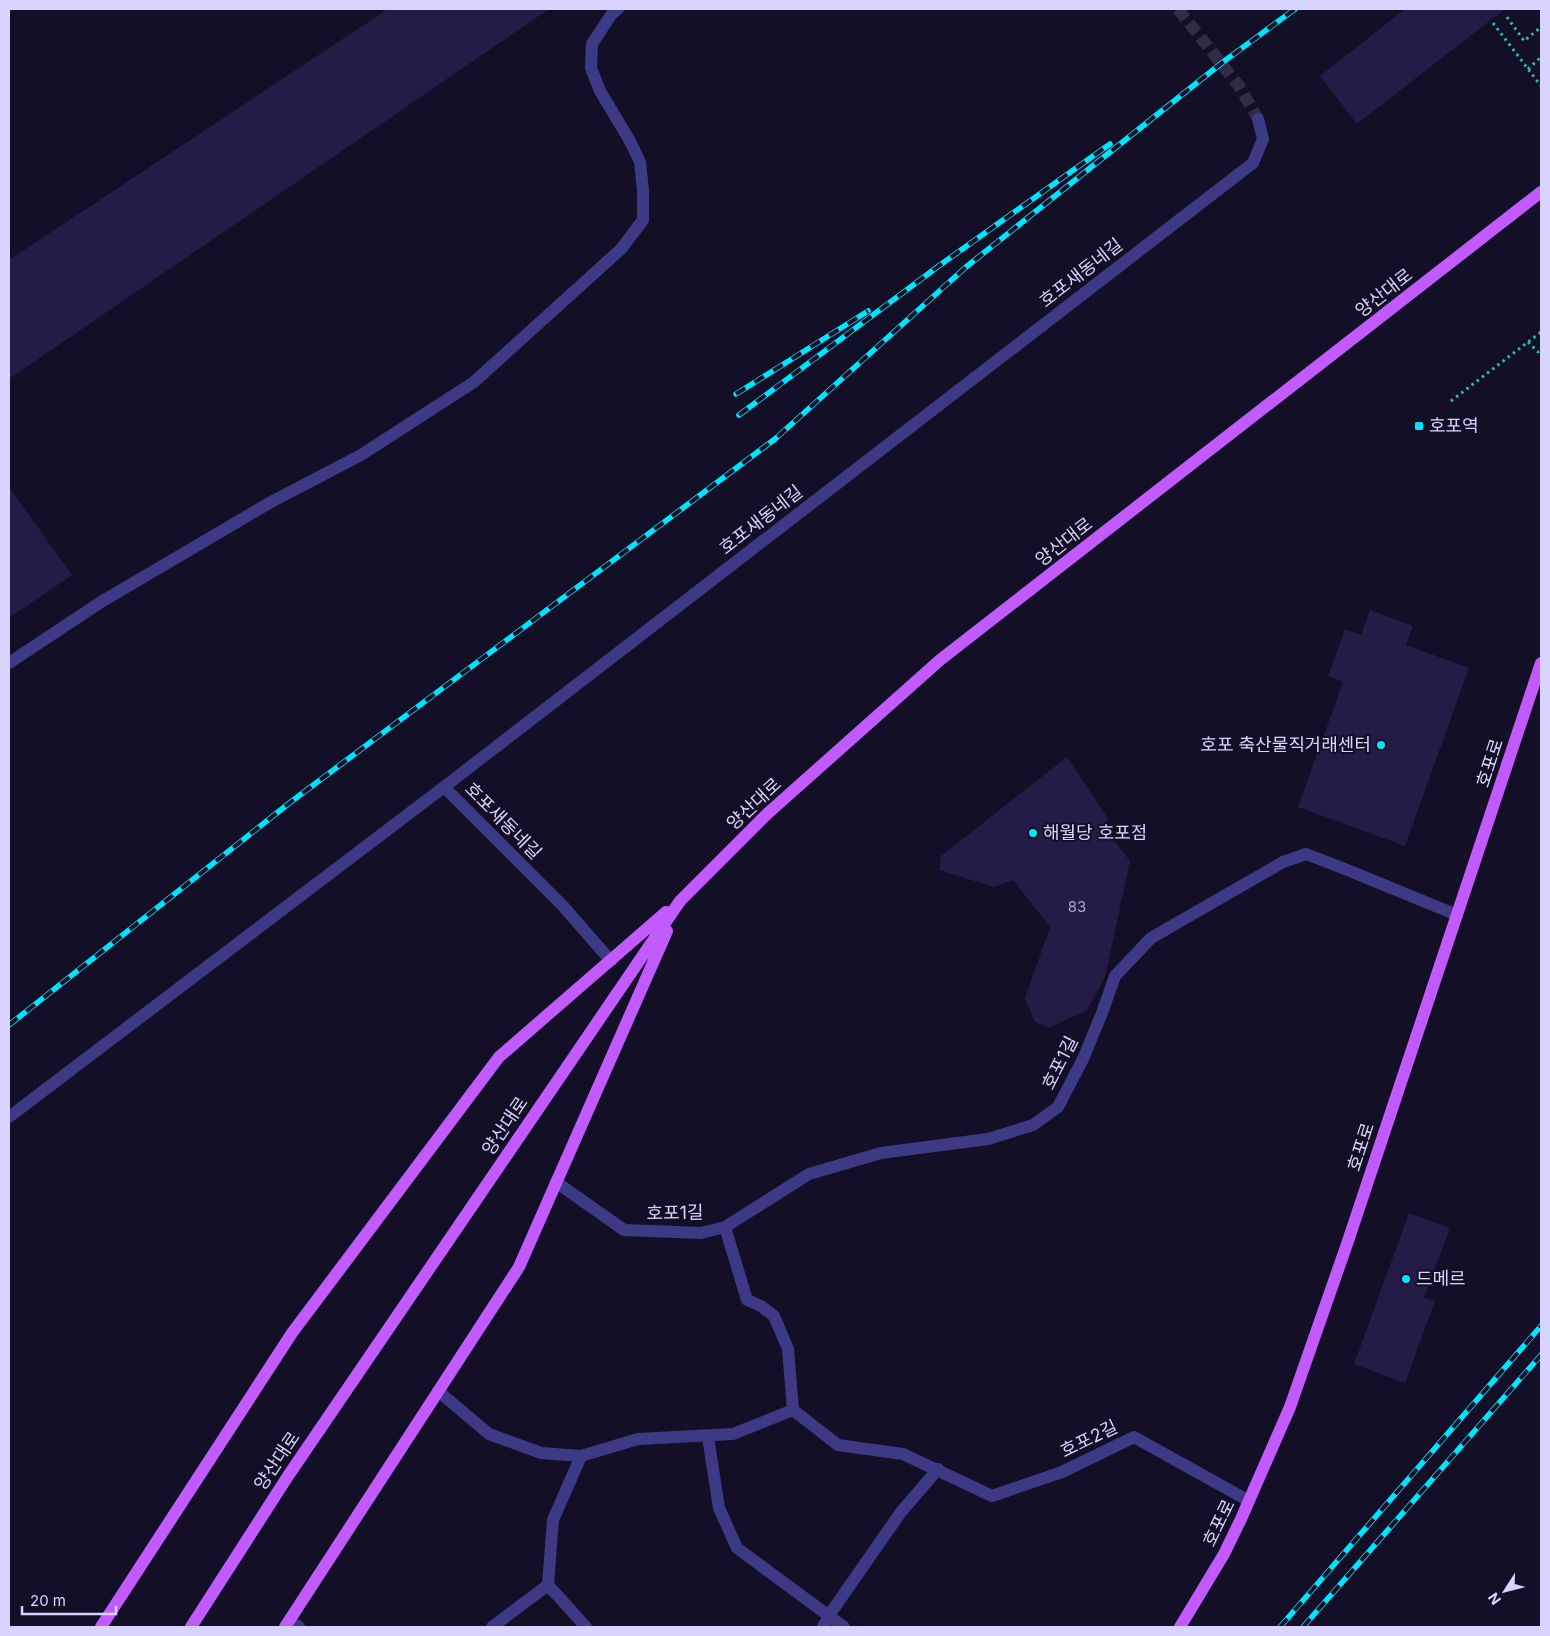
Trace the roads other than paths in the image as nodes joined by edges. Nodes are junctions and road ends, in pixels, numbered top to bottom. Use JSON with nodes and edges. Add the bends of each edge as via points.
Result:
{"nodes":[{"id":1,"x":618,"y":9,"type":"edge"},
{"id":2,"x":1258,"y":118,"type":"tunnel mouth"},
{"id":3,"x":1541,"y":192,"type":"edge"},
{"id":4,"x":9,"y":663,"type":"edge"},
{"id":5,"x":1541,"y":663,"type":"edge"},
{"id":6,"x":444,"y":787,"type":"junction"},
{"id":7,"x":680,"y":901,"type":"junction"},
{"id":8,"x":1457,"y":916,"type":"junction"},
{"id":9,"x":611,"y":961,"type":"junction"},
{"id":10,"x":9,"y":1116,"type":"edge"},
{"id":11,"x":556,"y":1182,"type":"junction"},
{"id":12,"x":725,"y":1227,"type":"junction"},
{"id":13,"x":438,"y":1391,"type":"junction"},
{"id":14,"x":793,"y":1410,"type":"junction"},
{"id":15,"x":708,"y":1437,"type":"junction"},
{"id":16,"x":581,"y":1456,"type":"junction"},
{"id":17,"x":938,"y":1469,"type":"junction"},
{"id":18,"x":1249,"y":1501,"type":"junction"},
{"id":19,"x":548,"y":1585,"type":"junction"},
{"id":20,"x":826,"y":1621,"type":"edge"},
{"id":21,"x":291,"y":1625,"type":"edge"},
{"id":22,"x":101,"y":1627,"type":"edge"},
{"id":23,"x":190,"y":1627,"type":"edge"},
{"id":24,"x":492,"y":1627,"type":"edge"},
{"id":25,"x":586,"y":1627,"type":"edge"},
{"id":26,"x":844,"y":1627,"type":"edge"},
{"id":27,"x":1180,"y":1627,"type":"edge"}],
"edges":[{"from":1,"to":4,"type":"street","via":[[592,44],[591,68],[600,91],[640,162],[643,220],[621,250],[474,382],[361,455],[270,502],[101,602]]},
{"from":2,"to":6,"type":"street","name":"호포새동네길","via":[[1263,139],[1253,163]]},
{"from":3,"to":7,"type":"main road","name":"양산대로","via":[[940,660],[767,814]]},
{"from":5,"to":8,"type":"main road","name":"호포로"},
{"from":6,"to":9,"type":"street","name":"호포새동네길","via":[[563,906]]},
{"from":6,"to":10,"type":"street"},
{"from":7,"to":9,"type":"main road"},
{"from":7,"to":11,"type":"main road"},
{"from":7,"to":23,"type":"main road","name":"양산대로","via":[[294,1468]]},
{"from":8,"to":12,"type":"street","name":"호포1길","via":[[1306,854],[1283,862],[1151,938],[1115,976],[1083,1060],[1058,1106],[1032,1125],[988,1139],[881,1153],[809,1174]]},
{"from":8,"to":18,"type":"main road","name":"호포로","via":[[1290,1407]]},
{"from":9,"to":22,"type":"main road","via":[[499,1057],[292,1333]]},
{"from":11,"to":12,"type":"street","name":"호포1길","via":[[624,1230],[701,1233]]},
{"from":11,"to":13,"type":"main road","via":[[518,1267]]},
{"from":12,"to":14,"type":"street","via":[[747,1300],[774,1316],[788,1349]]},
{"from":13,"to":16,"type":"street","via":[[489,1434],[542,1453]]},
{"from":13,"to":21,"type":"main road"},
{"from":14,"to":15,"type":"street","via":[[733,1434]]},
{"from":14,"to":17,"type":"street","name":"호포2길","via":[[838,1445],[903,1454]]},
{"from":15,"to":16,"type":"street","via":[[638,1439]]},
{"from":15,"to":20,"type":"street","via":[[719,1508],[737,1548]]},
{"from":16,"to":19,"type":"street","via":[[553,1520]]},
{"from":17,"to":18,"type":"street","name":"호포2길","via":[[992,1496],[1062,1472],[1134,1438]]},
{"from":17,"to":20,"type":"street","via":[[901,1512]]},
{"from":18,"to":27,"type":"main road","name":"호포로","via":[[1224,1554]]},
{"from":19,"to":24,"type":"street"},
{"from":19,"to":25,"type":"street"},
{"from":20,"to":26,"type":"street"}]}
